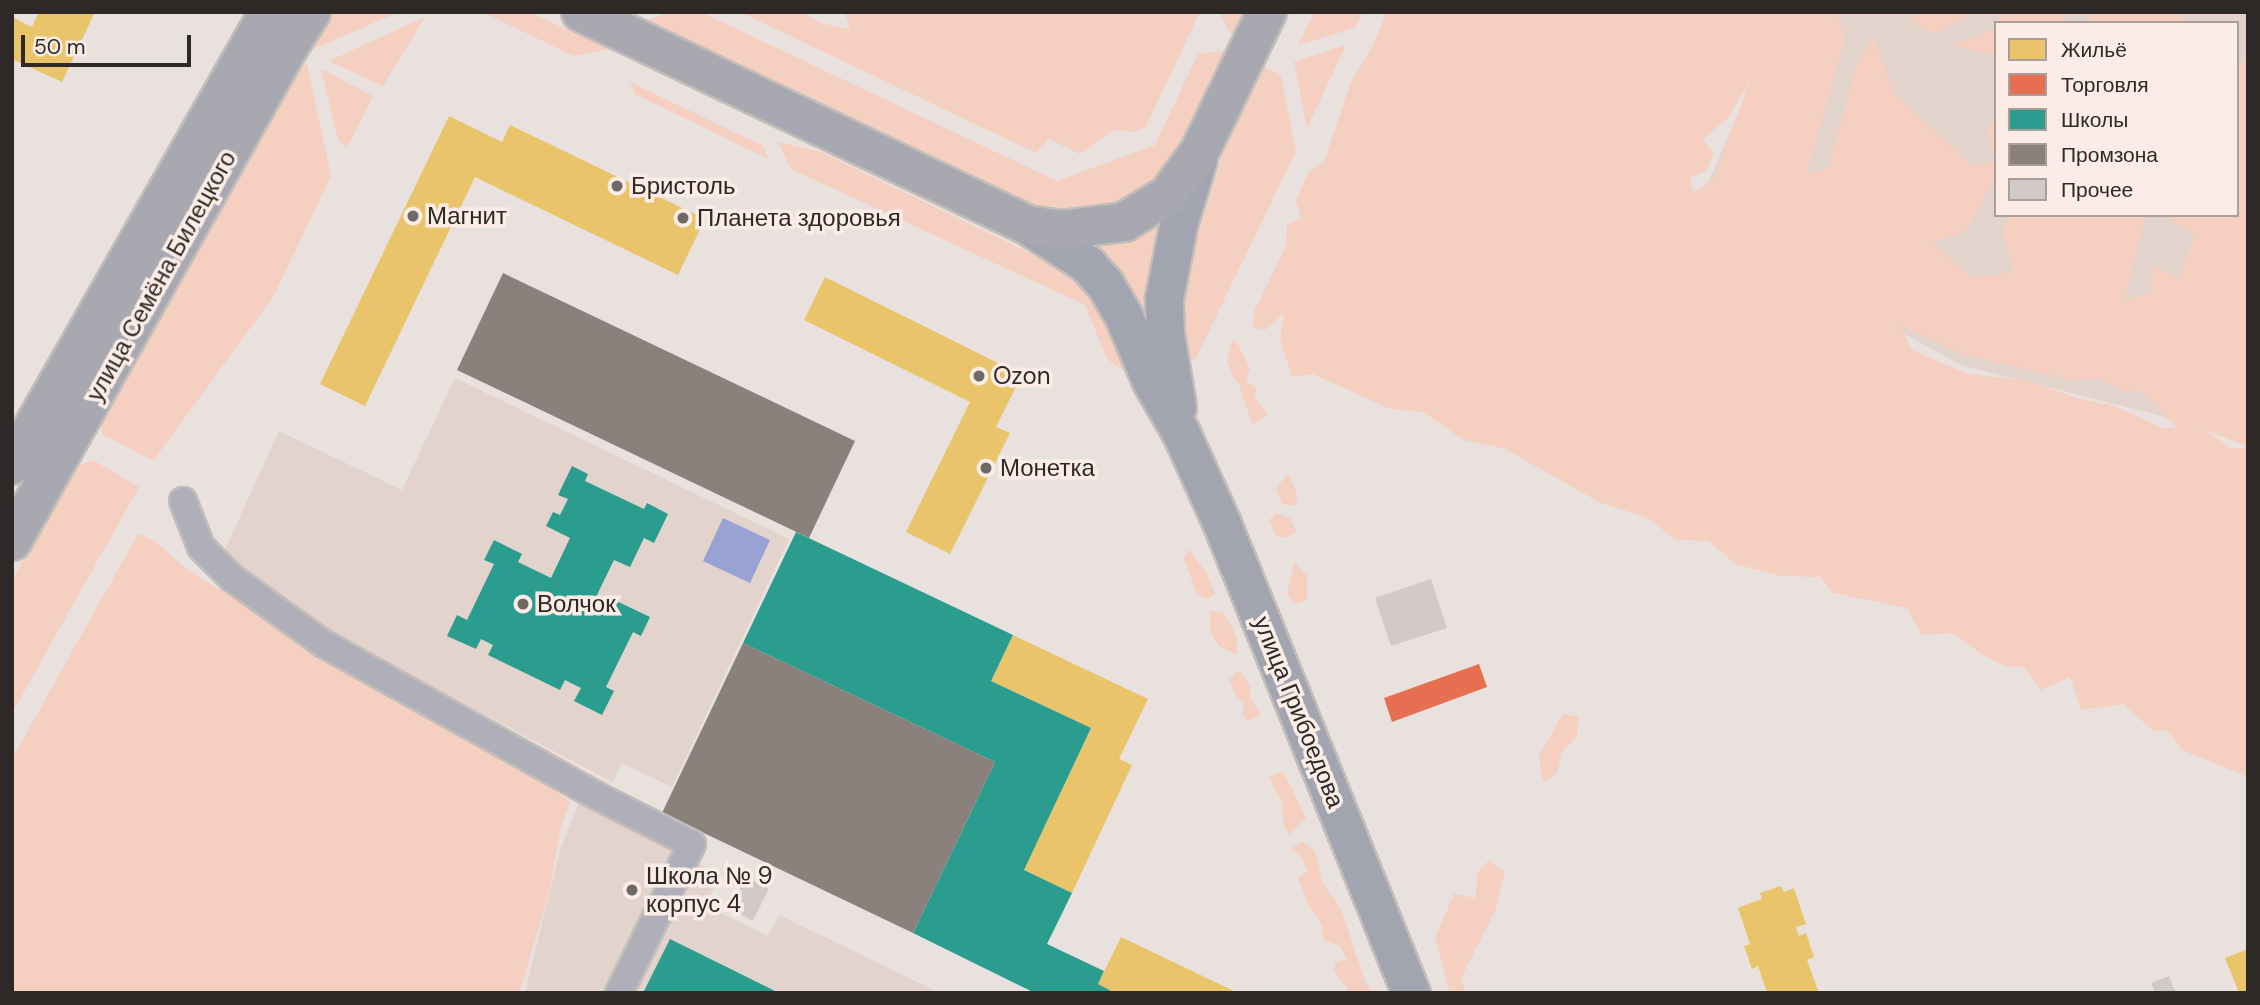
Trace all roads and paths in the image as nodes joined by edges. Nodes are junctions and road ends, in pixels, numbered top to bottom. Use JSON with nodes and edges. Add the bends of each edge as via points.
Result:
{"nodes":[{"id":1,"x":269,"y":12,"type":"edge"},
{"id":2,"x":311,"y":12,"type":"edge"},
{"id":3,"x":581,"y":12,"type":"edge"},
{"id":4,"x":1267,"y":12,"type":"edge"},
{"id":5,"x":1199,"y":153,"type":"junction"},
{"id":6,"x":1027,"y":225,"type":"junction"},
{"id":7,"x":1181,"y":433,"type":"junction"},
{"id":8,"x":12,"y":466,"type":"edge"},
{"id":9,"x":183,"y":501,"type":"dead end"},
{"id":10,"x":12,"y":541,"type":"edge"},
{"id":11,"x":619,"y":993,"type":"edge"},
{"id":12,"x":1411,"y":993,"type":"edge"}],
"edges":[{"from":1,"to":8,"type":"main road","name":"улица Семёна Билецкого"},
{"from":2,"to":10,"type":"main road","name":"улица Семёна Билецкого"},
{"from":3,"to":6,"type":"main road"},
{"from":4,"to":5,"type":"main road"},
{"from":5,"to":6,"type":"main road","via":[[1168,195],[1124,222],[1061,230]]},
{"from":5,"to":7,"type":"main road","via":[[1164,298],[1165,334]]},
{"from":6,"to":7,"type":"main road","via":[[1068,248],[1105,284]]},
{"from":7,"to":12,"type":"main road","name":"улица Грибоедова","via":[[1262,621]]},
{"from":9,"to":11,"type":"street","via":[[201,547],[232,578],[324,644],[692,844]]}]}
